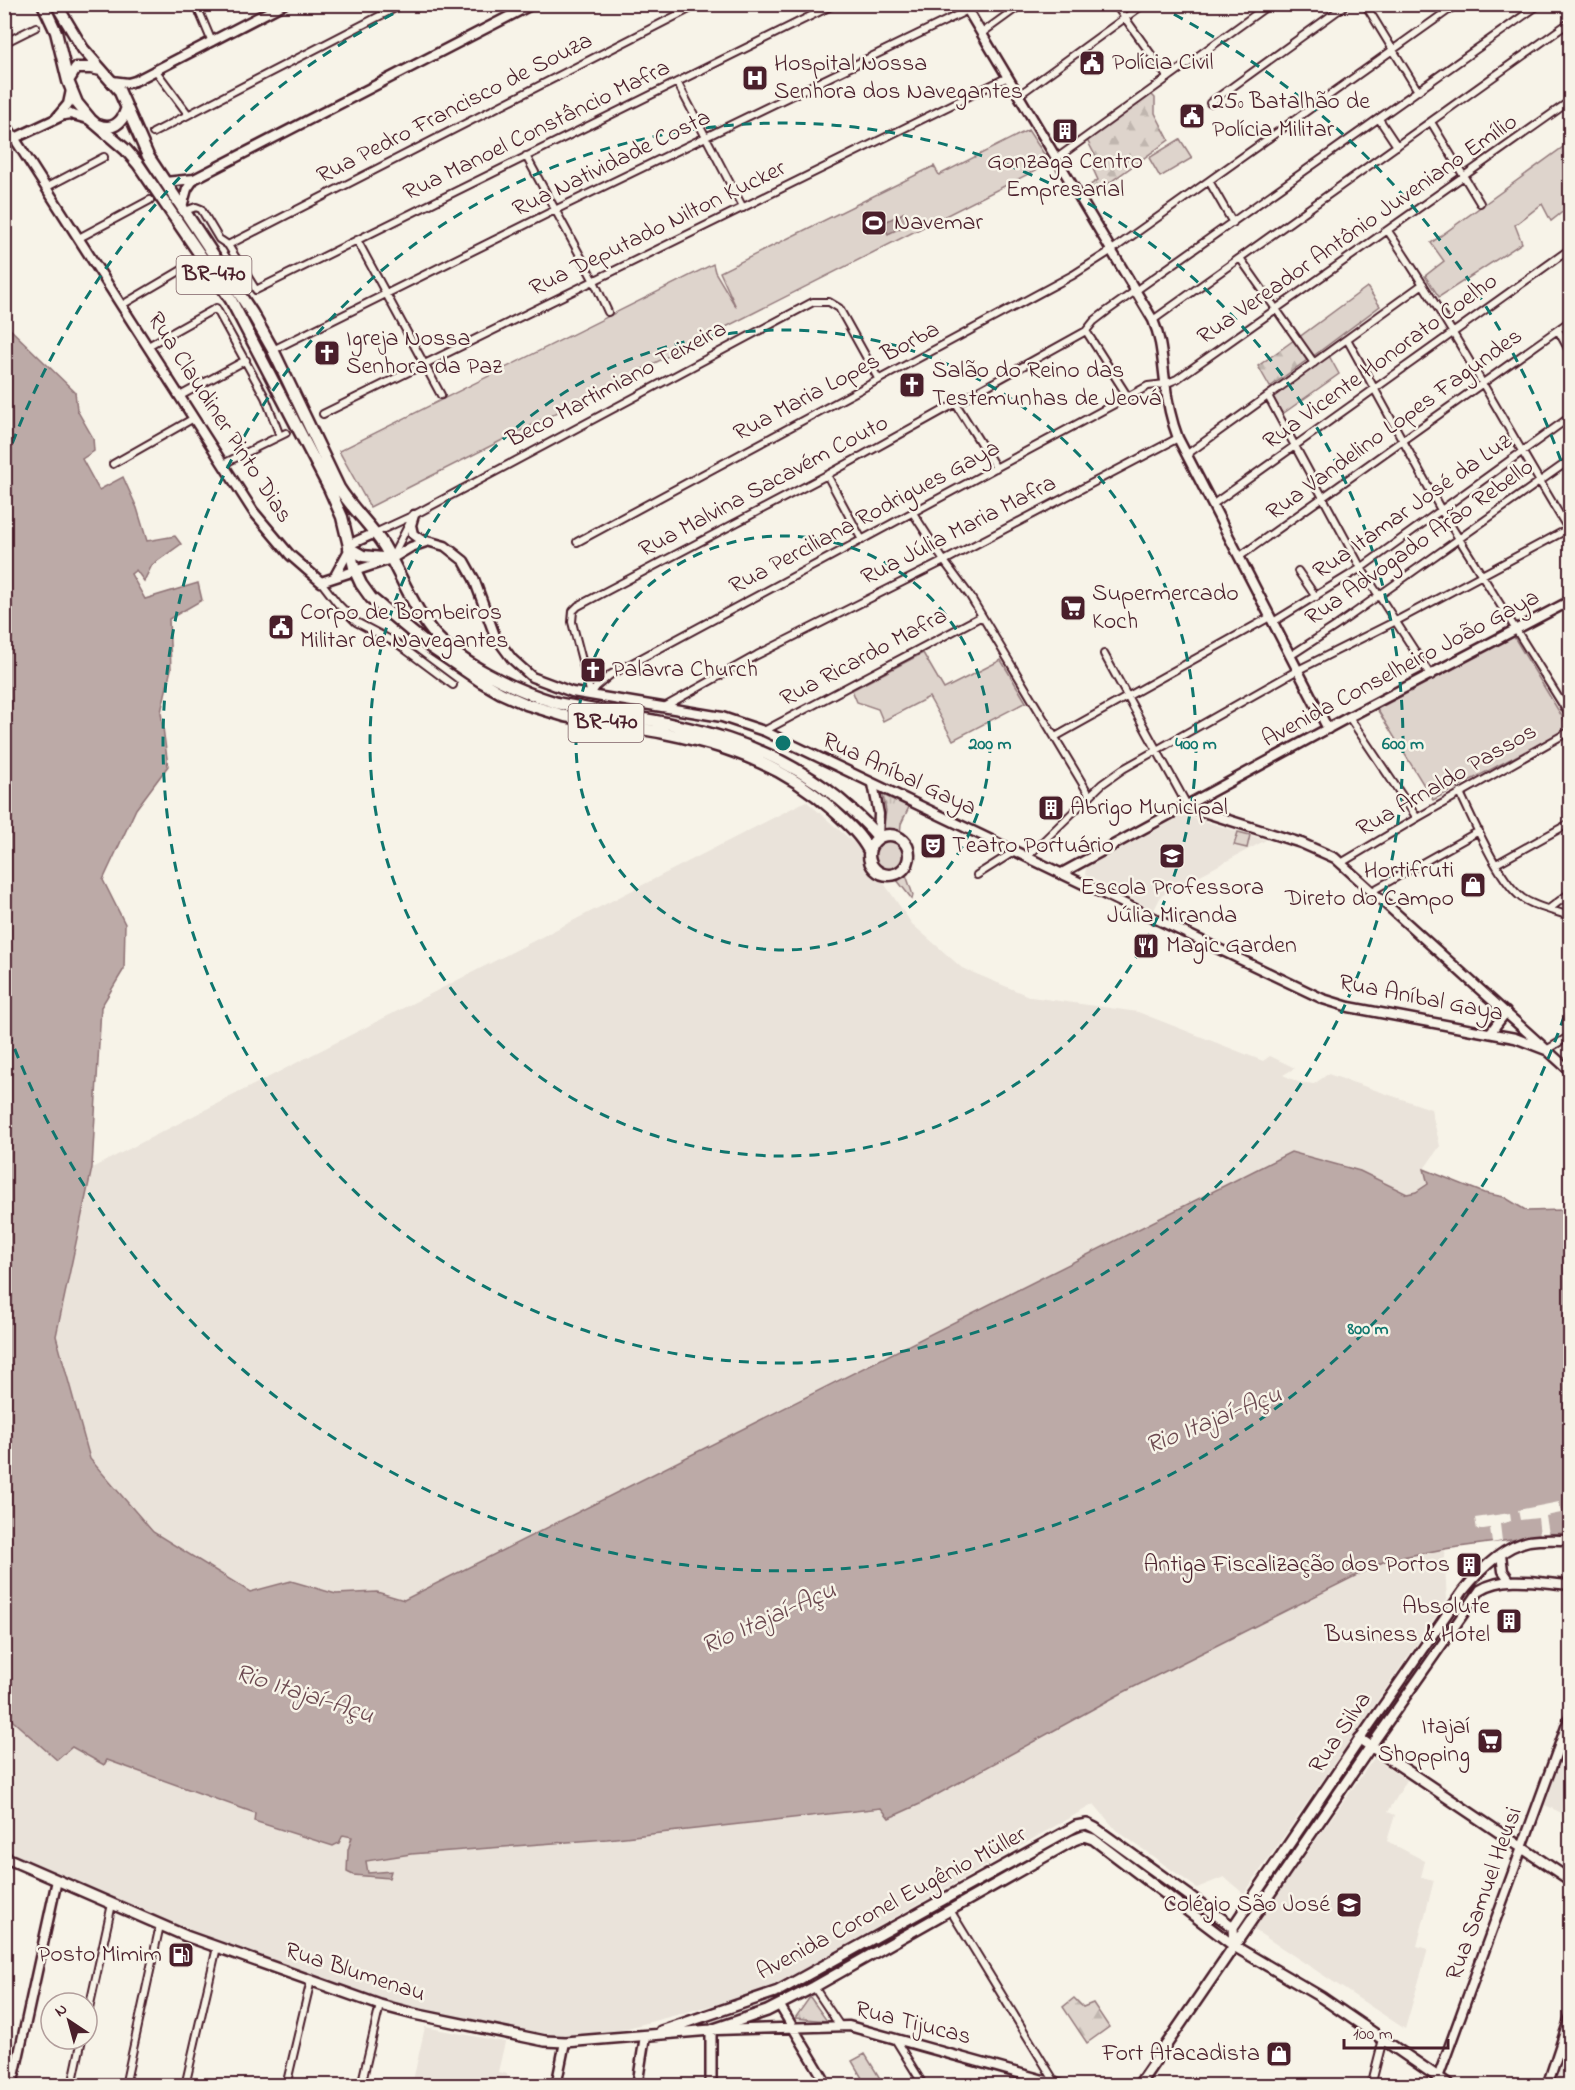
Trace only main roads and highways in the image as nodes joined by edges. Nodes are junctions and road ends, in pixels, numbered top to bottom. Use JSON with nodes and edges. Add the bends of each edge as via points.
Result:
{"nodes":[{"id":1,"x":43,"y":4,"type":"edge"},
{"id":2,"x":56,"y":4,"type":"edge"},
{"id":3,"x":284,"y":4,"type":"edge"},
{"id":4,"x":533,"y":4,"type":"edge"},
{"id":5,"x":966,"y":7,"type":"edge"},
{"id":6,"x":101,"y":70,"type":"junction"},
{"id":7,"x":111,"y":81,"type":"junction"},
{"id":8,"x":70,"y":85,"type":"junction"},
{"id":9,"x":126,"y":110,"type":"junction"},
{"id":10,"x":57,"y":118,"type":"junction"},
{"id":11,"x":5,"y":122,"type":"edge"},
{"id":12,"x":93,"y":122,"type":"junction"},
{"id":13,"x":10,"y":136,"type":"edge"},
{"id":14,"x":194,"y":179,"type":"junction"},
{"id":15,"x":151,"y":181,"type":"junction"},
{"id":16,"x":165,"y":182,"type":"junction"},
{"id":17,"x":183,"y":209,"type":"junction"},
{"id":18,"x":414,"y":514,"type":"road end"},
{"id":19,"x":375,"y":533,"type":"junction"},
{"id":20,"x":429,"y":541,"type":"junction"},
{"id":21,"x":349,"y":548,"type":"junction"},
{"id":22,"x":391,"y":559,"type":"junction"},
{"id":23,"x":355,"y":572,"type":"junction"},
{"id":24,"x":335,"y":576,"type":"junction"},
{"id":25,"x":1570,"y":601,"type":"edge"},
{"id":26,"x":1328,"y":729,"type":"junction"},
{"id":27,"x":873,"y":784,"type":"junction"},
{"id":28,"x":1187,"y":806,"type":"junction"},
{"id":29,"x":878,"y":837,"type":"junction"},
{"id":30,"x":869,"y":851,"type":"junction"},
{"id":31,"x":1060,"y":874,"type":"junction"},
{"id":32,"x":1506,"y":1011,"type":"junction"},
{"id":33,"x":1490,"y":1033,"type":"junction"},
{"id":34,"x":1546,"y":1050,"type":"junction"},
{"id":35,"x":1570,"y":1071,"type":"edge"},
{"id":36,"x":1570,"y":1540,"type":"edge"},
{"id":37,"x":1501,"y":1554,"type":"junction"},
{"id":38,"x":1509,"y":1581,"type":"junction"},
{"id":39,"x":1570,"y":1585,"type":"edge"},
{"id":40,"x":1570,"y":1716,"type":"edge"},
{"id":41,"x":1360,"y":1739,"type":"junction"},
{"id":42,"x":1371,"y":1746,"type":"junction"},
{"id":43,"x":1522,"y":1847,"type":"junction"},
{"id":44,"x":4,"y":1857,"type":"edge"},
{"id":45,"x":57,"y":1880,"type":"junction"},
{"id":46,"x":1570,"y":1880,"type":"edge"},
{"id":47,"x":1233,"y":1927,"type":"junction"},
{"id":48,"x":1234,"y":1946,"type":"junction"},
{"id":49,"x":780,"y":2006,"type":"junction"},
{"id":50,"x":1570,"y":2017,"type":"edge"},
{"id":51,"x":793,"y":2027,"type":"junction"},
{"id":52,"x":711,"y":2030,"type":"junction"},
{"id":53,"x":645,"y":2036,"type":"junction"},
{"id":54,"x":565,"y":2042,"type":"junction"},
{"id":55,"x":1436,"y":2081,"type":"edge"},
{"id":56,"x":12,"y":2085,"type":"edge"},
{"id":57,"x":556,"y":2085,"type":"edge"},
{"id":58,"x":637,"y":2085,"type":"edge"},
{"id":59,"x":711,"y":2085,"type":"edge"},
{"id":60,"x":828,"y":2085,"type":"edge"},
{"id":61,"x":1065,"y":2085,"type":"edge"},
{"id":62,"x":1138,"y":2085,"type":"edge"},
{"id":63,"x":1451,"y":2085,"type":"edge"},
{"id":64,"x":1546,"y":2085,"type":"edge"}],
"edges":[{"from":1,"to":8,"type":"highway","number":"BR-470","via":[[56,32]]},
{"from":2,"to":6,"type":"highway","number":"BR-470","via":[[83,49]]},
{"from":3,"to":7,"type":"main road","via":[[156,71],[128,83]]},
{"from":4,"to":14,"type":"main road"},
{"from":5,"to":26,"type":"main road","via":[[1153,320],[1162,345],[1165,384],[1178,438]]},
{"from":6,"to":7,"type":"highway","number":"BR-470"},
{"from":6,"to":8,"type":"highway","via":[[76,68]]},
{"from":7,"to":9,"type":"highway","number":"BR-470"},
{"from":8,"to":10,"type":"main road","via":[[68,104]]},
{"from":8,"to":12,"type":"highway","number":"BR-470","via":[[77,103]]},
{"from":9,"to":12,"type":"highway","via":[[118,124],[111,127]]},
{"from":9,"to":16,"type":"highway","number":"BR-470"},
{"from":10,"to":12,"type":"main road","via":[[70,114]]},
{"from":10,"to":13,"type":"main road"},
{"from":11,"to":13,"type":"main road","name":"Rua Claudiner Pinto Dias"},
{"from":12,"to":15,"type":"highway","number":"BR-470","via":[[126,150]]},
{"from":13,"to":24,"type":"main road","name":"Rua Claudiner Pinto Dias","via":[[269,532],[321,582]]},
{"from":14,"to":16,"type":"main road"},
{"from":14,"to":17,"type":"main road","via":[[186,189]]},
{"from":15,"to":16,"type":"highway"},
{"from":15,"to":21,"type":"highway","number":"BR-470","via":[[243,321],[329,488],[342,517]]},
{"from":16,"to":17,"type":"highway","number":"BR-470"},
{"from":17,"to":19,"type":"highway","number":"BR-470","via":[[273,350],[339,488]]},
{"from":18,"to":20,"type":"main road","via":[[413,534]]},
{"from":19,"to":21,"type":"main road","via":[[357,539]]},
{"from":19,"to":22,"type":"highway","number":"BR-470"},
{"from":20,"to":22,"type":"main road"},
{"from":20,"to":27,"type":"main road","name":"Rua Aníbal Gaya","via":[[446,546],[464,561],[490,628],[505,651],[532,677],[591,696],[722,717],[764,732]]},
{"from":21,"to":22,"type":"highway","via":[[363,556]]},
{"from":21,"to":23,"type":"highway","number":"BR-470"},
{"from":21,"to":24,"type":"main road"},
{"from":22,"to":23,"type":"main road"},
{"from":22,"to":29,"type":"highway","number":"BR-470","via":[[437,636],[460,656],[503,682],[557,703],[684,726],[752,746],[826,789]]},
{"from":23,"to":24,"type":"main road"},
{"from":23,"to":30,"type":"highway","number":"BR-470","via":[[367,593],[396,619],[467,673],[501,693],[565,716],[683,737],[761,762],[820,798],[854,830]]},
{"from":25,"to":26,"type":"main road","name":"Avenida Conselheiro João Gaya"},
{"from":26,"to":28,"type":"main road","name":"Avenida Conselheiro João Gaya"},
{"from":27,"to":29,"type":"main road","via":[[879,814]]},
{"from":27,"to":31,"type":"main road","name":"Rua Aníbal Gaya"},
{"from":28,"to":31,"type":"main road","name":"Avenida Conselheiro João Gaya"},
{"from":28,"to":32,"type":"main road","via":[[1326,853]]},
{"from":29,"to":30,"type":"highway"},
{"from":29,"to":30,"type":"highway","via":[[891,835],[903,840],[909,854],[904,867],[891,875],[879,872],[870,861]]},
{"from":31,"to":33,"type":"main road","name":"Rua Aníbal Gaya","via":[[1323,999]]},
{"from":32,"to":33,"type":"main road"},
{"from":32,"to":34,"type":"main road"},
{"from":33,"to":34,"type":"main road","name":"Rua Aníbal Gaya"},
{"from":34,"to":35,"type":"main road"},
{"from":36,"to":37,"type":"main road","via":[[1527,1542]]},
{"from":37,"to":38,"type":"main road"},
{"from":37,"to":41,"type":"main road","name":"Rua Silva","via":[[1463,1591]]},
{"from":38,"to":39,"type":"main road"},
{"from":38,"to":42,"type":"main road","name":"Rua Silva","via":[[1495,1582],[1480,1590]]},
{"from":40,"to":43,"type":"main road","name":"Rua Samuel Heusi"},
{"from":41,"to":42,"type":"main road"},
{"from":41,"to":47,"type":"main road","name":"Rua Silva"},
{"from":42,"to":43,"type":"main road"},
{"from":42,"to":48,"type":"main road","name":"Rua Silva"},
{"from":43,"to":46,"type":"main road"},
{"from":43,"to":55,"type":"main road","name":"Rua Samuel Heusi"},
{"from":44,"to":45,"type":"main road","name":"Rua Blumenau"},
{"from":45,"to":54,"type":"main road","name":"Rua Blumenau","via":[[160,1925],[380,2005]]},
{"from":45,"to":56,"type":"main road"},
{"from":47,"to":48,"type":"main road"},
{"from":47,"to":53,"type":"main road","name":"Avenida Coronel Eugênio Müller","via":[[1087,1824],[1076,1826],[778,1991]]},
{"from":48,"to":49,"type":"main road","name":"Avenida Coronel Eugênio Müller","via":[[1084,1836]]},
{"from":48,"to":55,"type":"main road","via":[[1383,2038]]},
{"from":48,"to":62,"type":"main road","name":"Rua Silva"},
{"from":49,"to":51,"type":"main road"},
{"from":49,"to":52,"type":"main road","name":"Avenida Coronel Eugênio Müller"},
{"from":50,"to":64,"type":"main road"},
{"from":51,"to":52,"type":"main road","name":"Rua Tijucas"},
{"from":51,"to":60,"type":"main road"},
{"from":51,"to":61,"type":"main road","name":"Rua Tijucas","via":[[858,2028]]},
{"from":52,"to":53,"type":"main road","name":"Rua Blumenau"},
{"from":52,"to":59,"type":"main road"},
{"from":53,"to":54,"type":"main road","name":"Rua Blumenau"},
{"from":53,"to":58,"type":"main road"},
{"from":54,"to":57,"type":"main road"},
{"from":55,"to":63,"type":"main road"}]}
